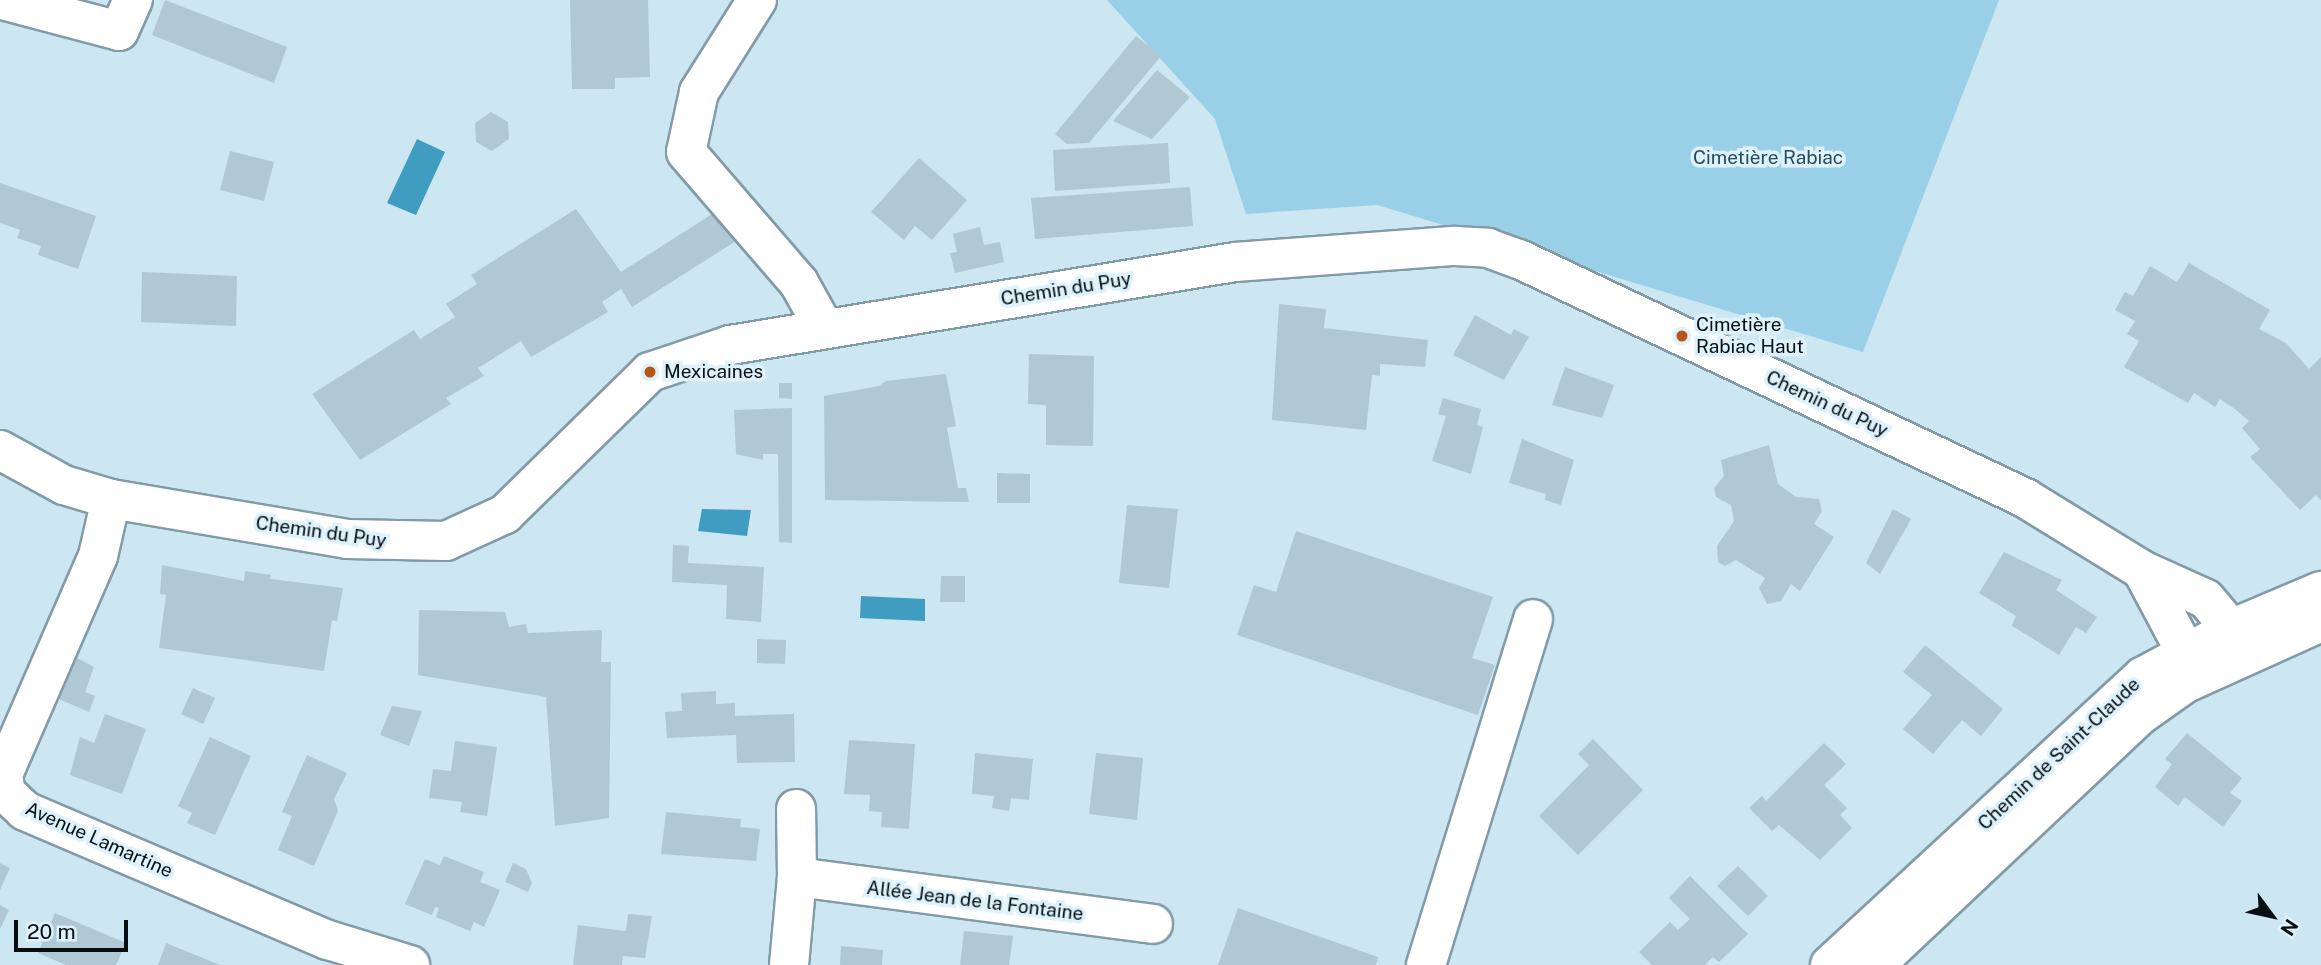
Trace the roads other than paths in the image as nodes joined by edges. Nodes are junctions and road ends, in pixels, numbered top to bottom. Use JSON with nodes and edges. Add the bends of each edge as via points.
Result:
{"nodes":[{"id":1,"x":2,"y":0,"type":"edge"},
{"id":2,"x":133,"y":0,"type":"edge"},
{"id":3,"x":757,"y":0,"type":"edge"},
{"id":4,"x":824,"y":328,"type":"junction"},
{"id":5,"x":0,"y":450,"type":"edge"},
{"id":6,"x":111,"y":499,"type":"junction"},
{"id":7,"x":2142,"y":570,"type":"junction"},
{"id":8,"x":2321,"y":591,"type":"edge"},
{"id":9,"x":1533,"y":619,"type":"dead end"},
{"id":10,"x":2321,"y":622,"type":"edge"},
{"id":11,"x":2234,"y":644,"type":"junction"},
{"id":12,"x":2185,"y":652,"type":"junction"},
{"id":13,"x":796,"y":809,"type":"dead end"},
{"id":14,"x":797,"y":877,"type":"junction"},
{"id":15,"x":1153,"y":924,"type":"dead end"},
{"id":16,"x":410,"y":965,"type":"edge"},
{"id":17,"x":789,"y":965,"type":"edge"},
{"id":18,"x":1426,"y":965,"type":"edge"},
{"id":19,"x":1830,"y":965,"type":"edge"},
{"id":20,"x":1875,"y":965,"type":"edge"}],
"edges":[{"from":1,"to":2,"type":"street","via":[[119,31]]},
{"from":3,"to":4,"type":"street","via":[[699,92],[686,152],[799,283]]},
{"from":4,"to":6,"type":"street","name":"Chemin du Puy","via":[[730,345],[650,372],[505,514],[446,541],[348,539]]},
{"from":4,"to":7,"type":"street","name":"Chemin du Puy","via":[[1235,262],[1455,246],[1488,248],[2025,498]]},
{"from":5,"to":6,"type":"street","name":"Chemin du Puy","via":[[64,485]]},
{"from":6,"to":16,"type":"street","name":"Avenue Lamartine","via":[[98,556],[3,775],[6,793],[25,811],[328,940]]},
{"from":7,"to":11,"type":"street","name":"Chemin du Puy","via":[[2206,599]]},
{"from":7,"to":12,"type":"street"},
{"from":8,"to":11,"type":"street","name":"Chemin de Saint-Claude"},
{"from":9,"to":18,"type":"street"},
{"from":10,"to":11,"type":"street","name":"Chemin de Saint-Claude"},
{"from":11,"to":12,"type":"street","name":"Chemin de Saint-Claude"},
{"from":11,"to":20,"type":"street","name":"Chemin de Saint-Claude","via":[[2139,716]]},
{"from":12,"to":19,"type":"street","name":"Chemin de Saint-Claude","via":[[2142,677]]},
{"from":13,"to":14,"type":"street"},
{"from":14,"to":15,"type":"street","name":"Allée Jean de la Fontaine"},
{"from":14,"to":17,"type":"street"}]}
